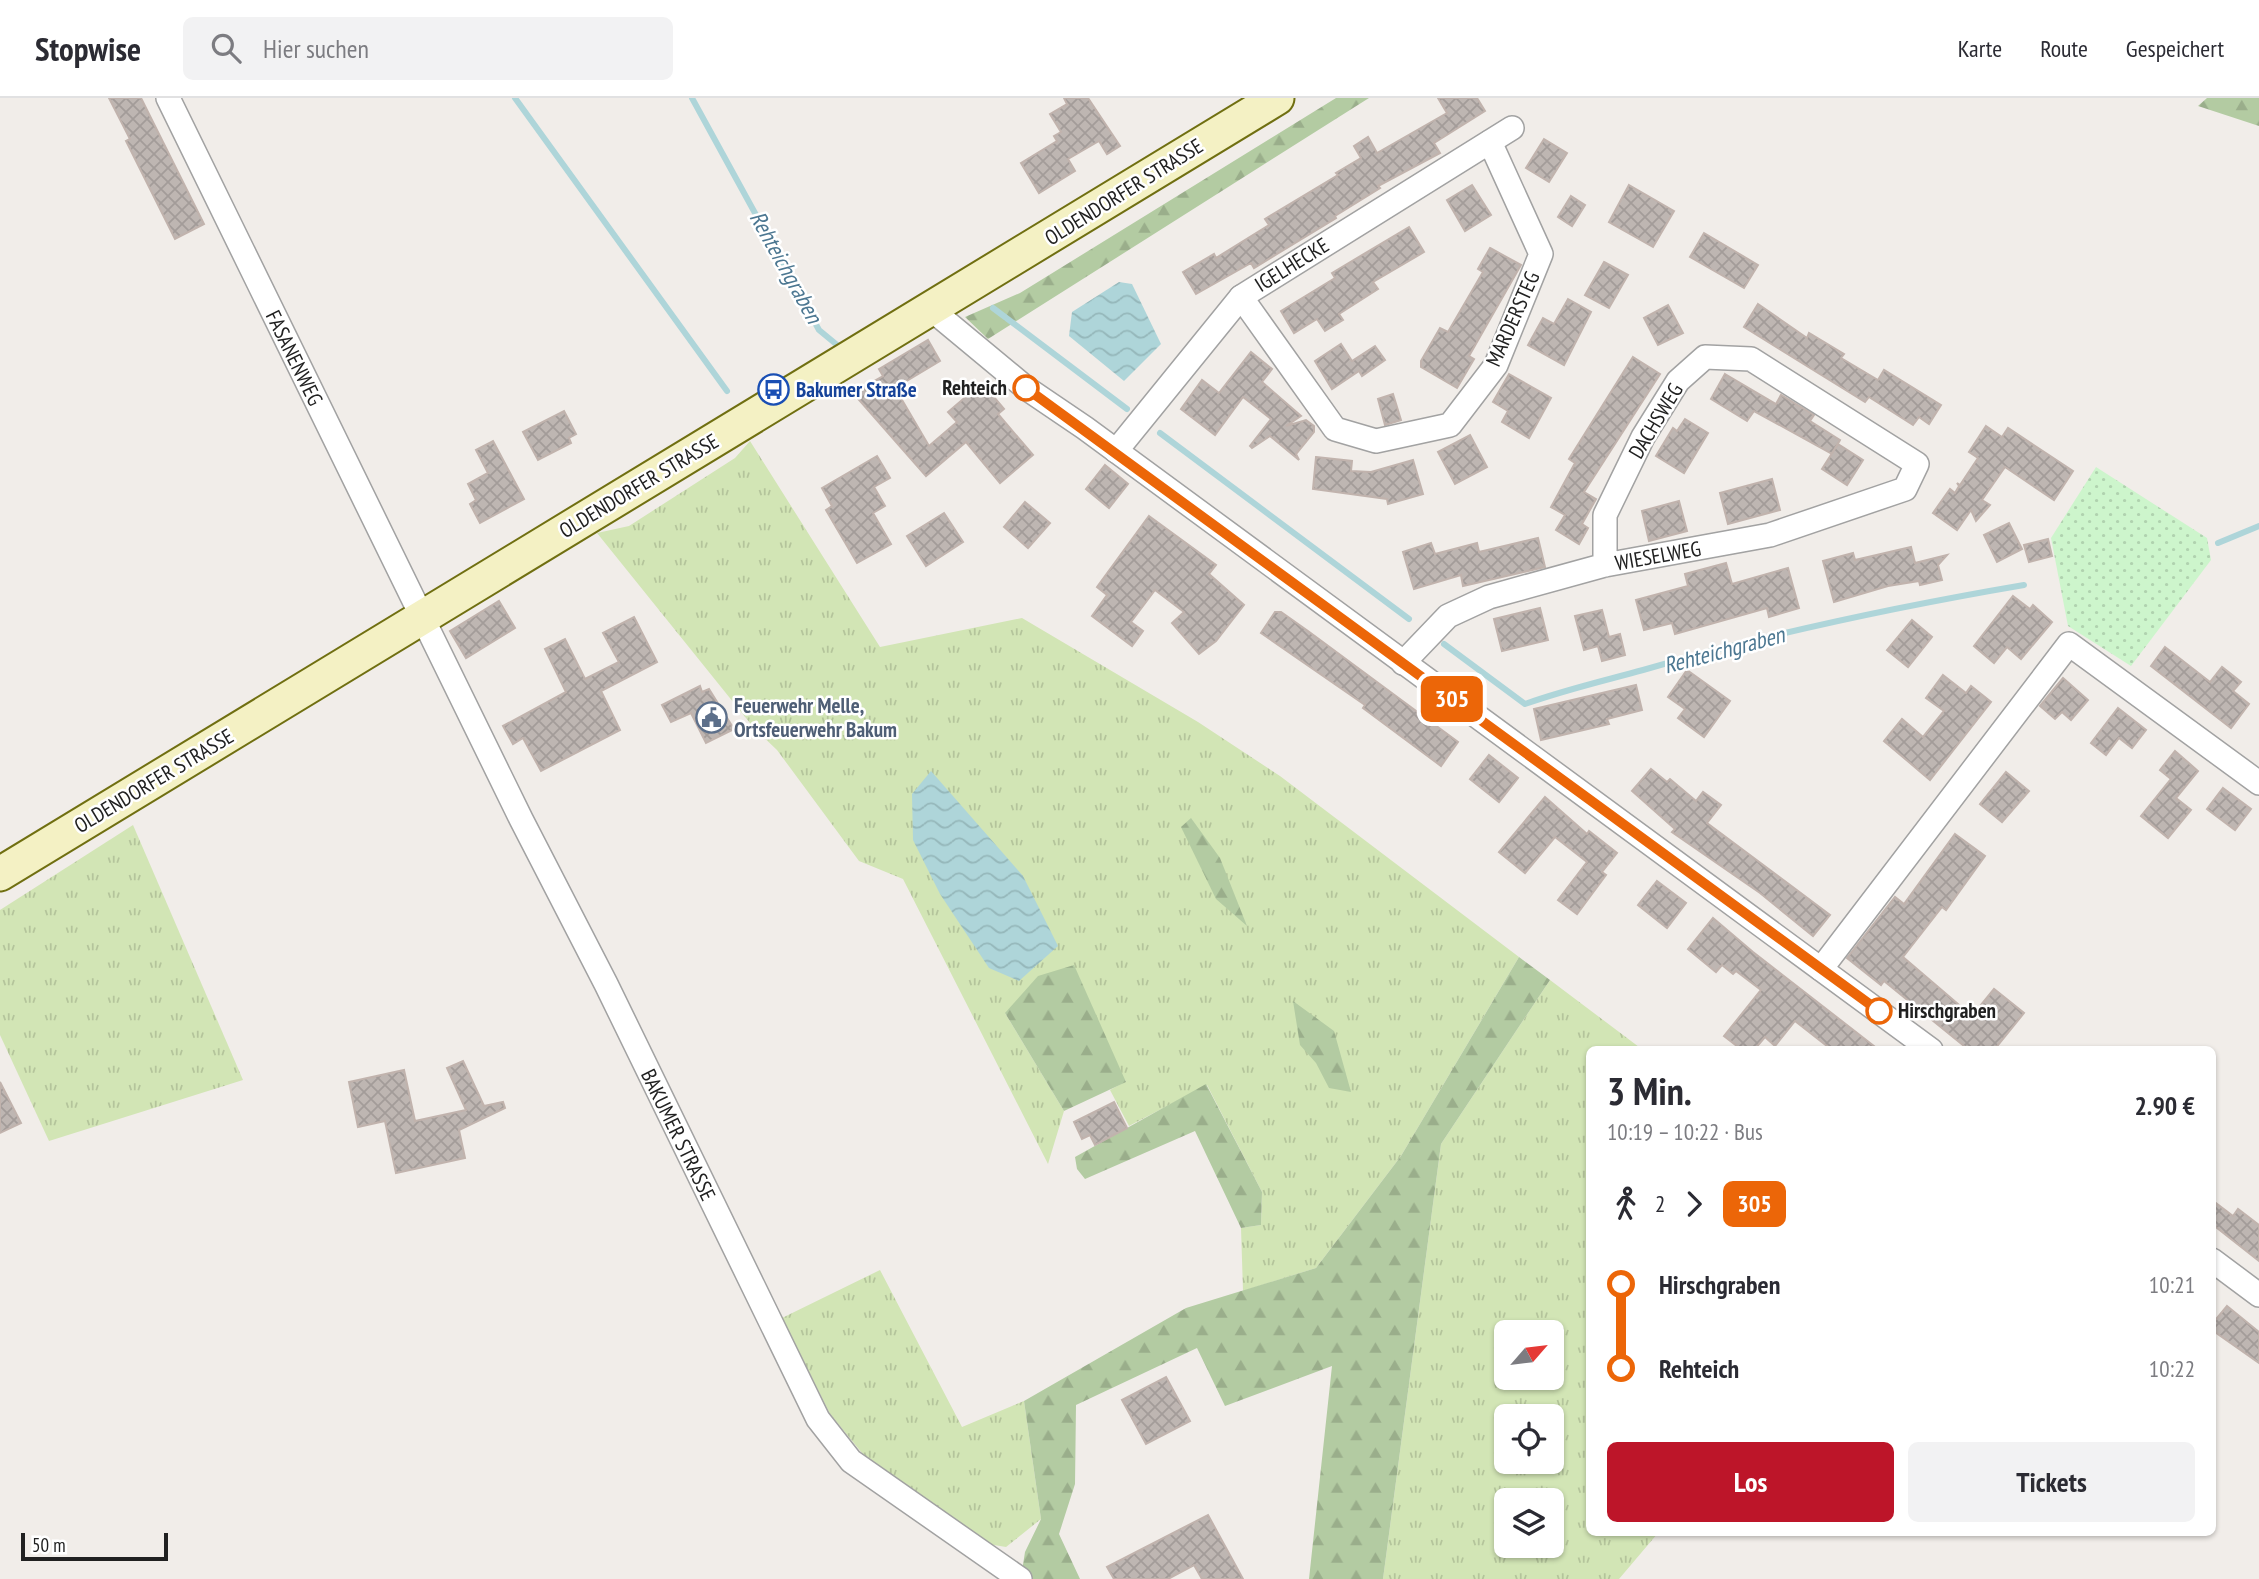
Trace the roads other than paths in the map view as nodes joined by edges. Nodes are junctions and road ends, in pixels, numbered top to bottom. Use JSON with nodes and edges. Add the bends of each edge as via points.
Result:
{"nodes":[{"id":1,"x":168,"y":98,"type":"edge"},
{"id":2,"x":1277,"y":98,"type":"edge"},
{"id":3,"x":1512,"y":128,"type":"dead end"},
{"id":4,"x":1490,"y":142,"type":"junction"},
{"id":5,"x":1241,"y":297,"type":"junction"},
{"id":6,"x":932,"y":310,"type":"junction"},
{"id":7,"x":1116,"y":451,"type":"junction"},
{"id":8,"x":1917,"y":464,"type":"joint"},
{"id":9,"x":1605,"y":565,"type":"junction"},
{"id":10,"x":422,"y":618,"type":"junction"},
{"id":11,"x":1403,"y":663,"type":"junction"},
{"id":12,"x":2259,"y":783,"type":"edge"},
{"id":13,"x":0,"y":874,"type":"edge"},
{"id":14,"x":1821,"y":969,"type":"junction"},
{"id":15,"x":1926,"y":1046,"type":"edge"},
{"id":16,"x":2216,"y":1263,"type":"edge"},
{"id":17,"x":2259,"y":1296,"type":"edge"},
{"id":18,"x":1020,"y":1579,"type":"edge"}],
"edges":[{"from":1,"to":10,"type":"street","name":"FASANENWEG"},
{"from":2,"to":6,"type":"main road","name":"OLDENDORFER STRASSE"},
{"from":3,"to":4,"type":"street","name":"IGELHECKE"},
{"from":4,"to":5,"type":"street","name":"IGELHECKE"},
{"from":4,"to":5,"type":"street","name":"MARDERSTEG","via":[[1541,254],[1496,365],[1450,425],[1376,441],[1335,429]]},
{"from":5,"to":7,"type":"street","name":"IGELHECKE"},
{"from":6,"to":7,"type":"street","via":[[1026,388]]},
{"from":6,"to":10,"type":"main road","name":"OLDENDORFER STRASSE"},
{"from":7,"to":11,"type":"street"},
{"from":8,"to":9,"type":"street","name":"WIESELWEG","via":[[1905,489],[1770,535]]},
{"from":8,"to":9,"type":"street","name":"DACHSWEG","via":[[1751,359],[1705,356],[1678,381],[1643,437],[1605,515]]},
{"from":9,"to":11,"type":"street","name":"WIESELWEG","via":[[1489,597],[1448,616]]},
{"from":10,"to":13,"type":"main road","name":"OLDENDORFER STRASSE"},
{"from":10,"to":18,"type":"street","name":"BAKUMER STRASSE","via":[[818,1419],[851,1461]]},
{"from":11,"to":14,"type":"street"},
{"from":12,"to":14,"type":"street","via":[[2069,644]]},
{"from":14,"to":15,"type":"street"},
{"from":16,"to":17,"type":"street"}]}
